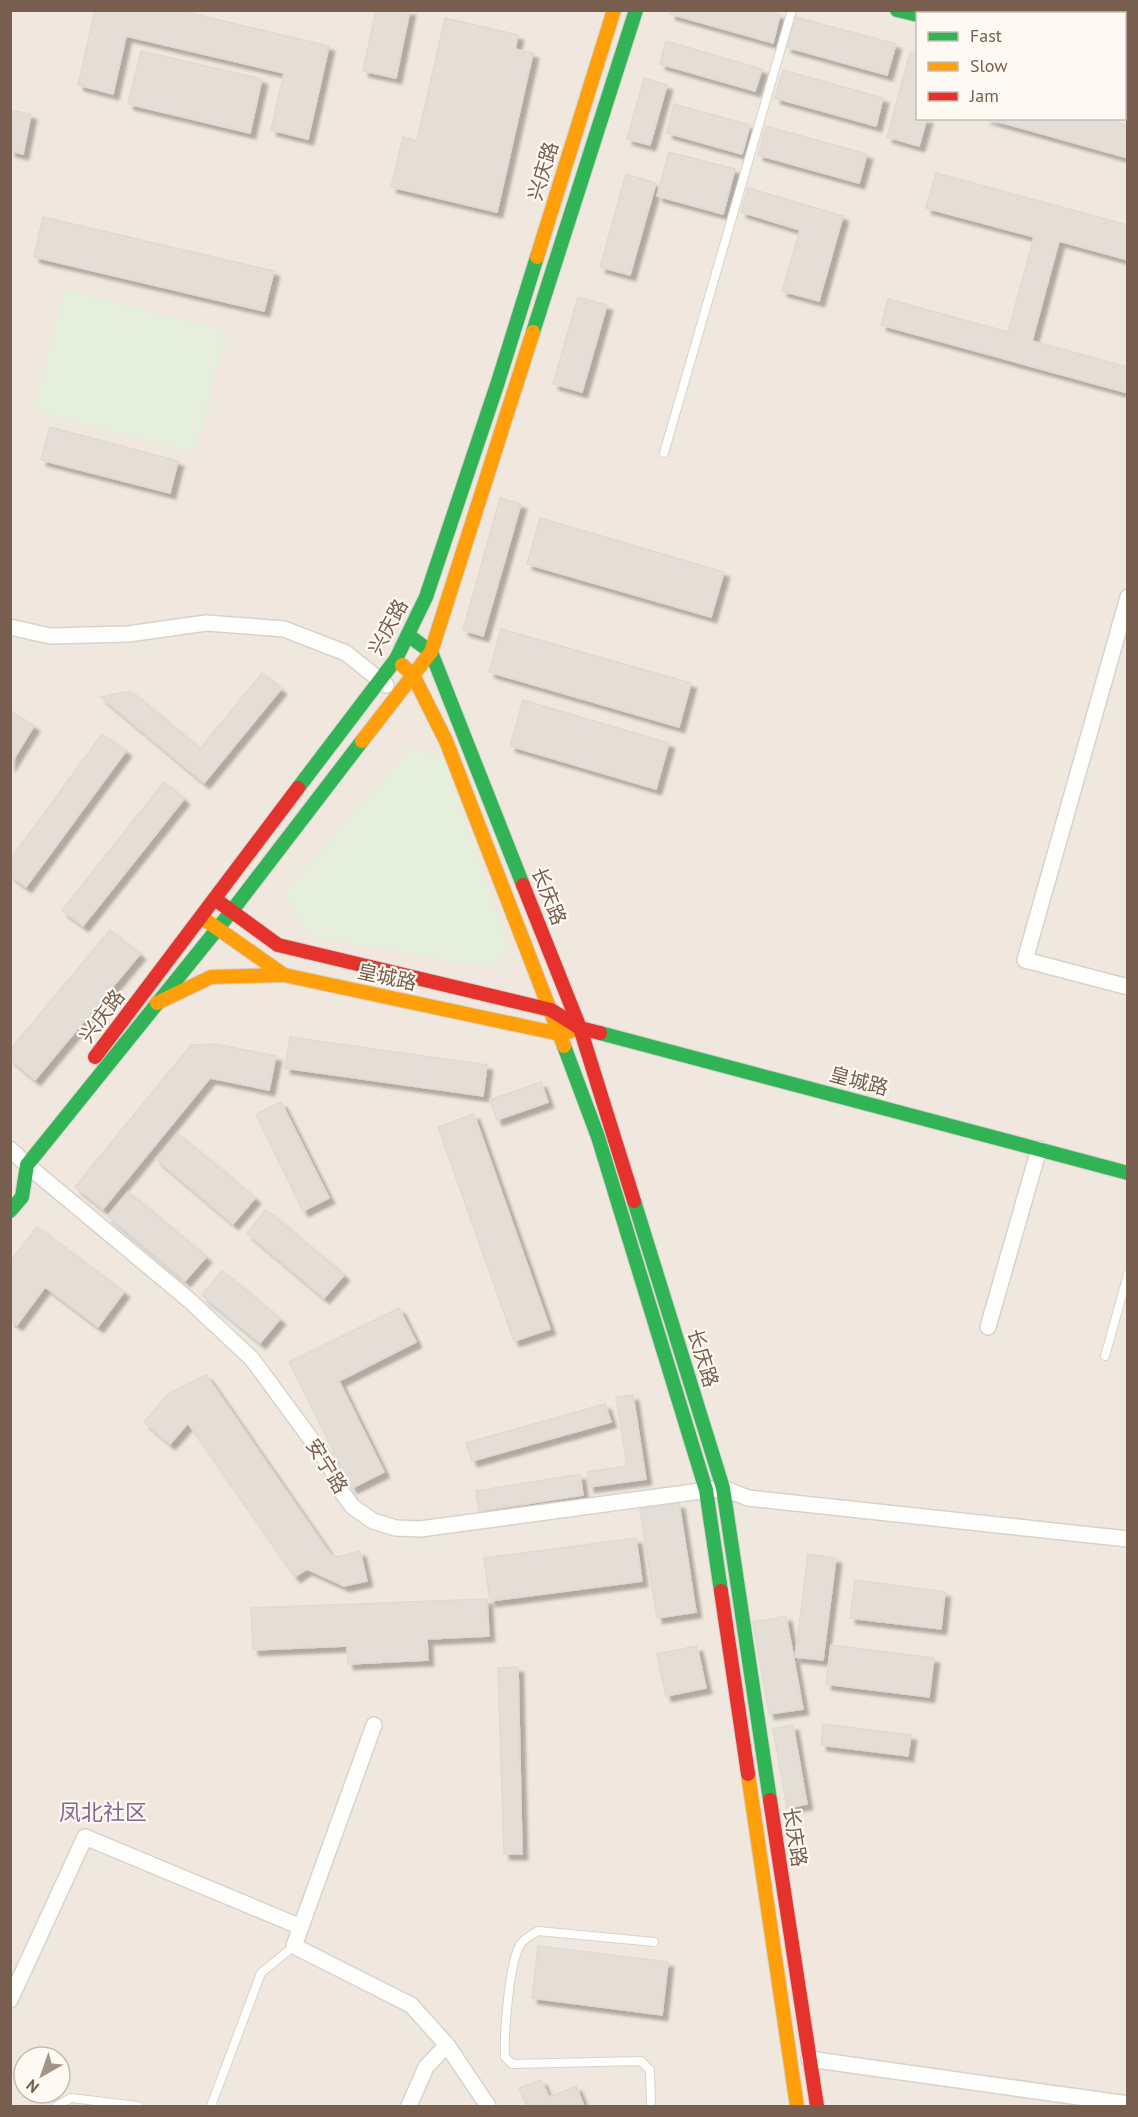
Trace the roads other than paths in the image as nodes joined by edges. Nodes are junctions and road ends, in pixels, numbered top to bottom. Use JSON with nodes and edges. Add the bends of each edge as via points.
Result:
{"nodes":[{"id":1,"x":614,"y":10,"type":"edge"},
{"id":2,"x":636,"y":10,"type":"edge"},
{"id":3,"x":792,"y":10,"type":"edge"},
{"id":4,"x":897,"y":10,"type":"edge"},
{"id":5,"x":916,"y":15,"type":"edge"},
{"id":6,"x":664,"y":453,"type":"dead end"},
{"id":7,"x":1128,"y":597,"type":"edge"},
{"id":8,"x":10,"y":627,"type":"edge"},
{"id":9,"x":408,"y":635,"type":"junction"},
{"id":10,"x":431,"y":652,"type":"junction"},
{"id":11,"x":396,"y":659,"type":"junction"},
{"id":12,"x":413,"y":675,"type":"junction"},
{"id":13,"x":380,"y":680,"type":"junction"},
{"id":14,"x":398,"y":694,"type":"junction"},
{"id":15,"x":214,"y":899,"type":"junction"},
{"id":16,"x":231,"y":912,"type":"junction"},
{"id":17,"x":201,"y":917,"type":"junction"},
{"id":18,"x":218,"y":928,"type":"junction"},
{"id":19,"x":284,"y":975,"type":"junction"},
{"id":20,"x":1128,"y":987,"type":"edge"},
{"id":21,"x":157,"y":1003,"type":"junction"},
{"id":22,"x":551,"y":1010,"type":"junction"},
{"id":23,"x":580,"y":1028,"type":"junction"},
{"id":24,"x":560,"y":1034,"type":"junction"},
{"id":25,"x":89,"y":1065,"type":"dead end"},
{"id":26,"x":75,"y":1083,"type":"dead end"},
{"id":27,"x":1039,"y":1149,"type":"junction"},
{"id":28,"x":17,"y":1159,"type":"edge"},
{"id":29,"x":1128,"y":1173,"type":"edge"},
{"id":30,"x":10,"y":1211,"type":"edge"},
{"id":31,"x":1128,"y":1274,"type":"edge"},
{"id":32,"x":988,"y":1327,"type":"dead end"},
{"id":33,"x":1105,"y":1356,"type":"dead end"},
{"id":34,"x":723,"y":1488,"type":"junction"},
{"id":35,"x":706,"y":1490,"type":"junction"},
{"id":36,"x":1128,"y":1539,"type":"edge"},
{"id":37,"x":374,"y":1725,"type":"dead end"},
{"id":38,"x":301,"y":1927,"type":"junction"},
{"id":39,"x":654,"y":1942,"type":"dead end"},
{"id":40,"x":294,"y":1946,"type":"junction"},
{"id":41,"x":14,"y":1980,"type":"edge"},
{"id":42,"x":10,"y":2000,"type":"edge"},
{"id":43,"x":447,"y":2045,"type":"junction"},
{"id":44,"x":809,"y":2059,"type":"junction"},
{"id":45,"x":813,"y":2084,"type":"junction"},
{"id":46,"x":1128,"y":2104,"type":"edge"},
{"id":47,"x":57,"y":2106,"type":"edge"},
{"id":48,"x":138,"y":2106,"type":"edge"},
{"id":49,"x":211,"y":2106,"type":"edge"},
{"id":50,"x":409,"y":2106,"type":"edge"},
{"id":51,"x":489,"y":2106,"type":"edge"},
{"id":52,"x":651,"y":2106,"type":"edge"},
{"id":53,"x":797,"y":2106,"type":"edge"},
{"id":54,"x":817,"y":2106,"type":"edge"}],
"edges":[{"from":1,"to":9,"type":"main road","name":"兴庆路","via":[[498,382],[426,597]]},
{"from":2,"to":10,"type":"main road"},
{"from":3,"to":6,"type":"lane"},
{"from":4,"to":5,"type":"main road"},
{"from":7,"to":20,"type":"street","via":[[1025,960]]},
{"from":8,"to":13,"type":"street","via":[[50,636],[128,634],[206,623],[284,629],[346,653]]},
{"from":9,"to":10,"type":"main road"},
{"from":9,"to":11,"type":"main road","name":"兴庆路"},
{"from":10,"to":12,"type":"main road","name":"兴庆路"},
{"from":10,"to":23,"type":"main road","name":"长庆路"},
{"from":11,"to":12,"type":"main road"},
{"from":11,"to":13,"type":"main road","name":"兴庆路"},
{"from":12,"to":14,"type":"main road","name":"兴庆路"},
{"from":12,"to":22,"type":"main road","via":[[446,741]]},
{"from":13,"to":14,"type":"street"},
{"from":13,"to":15,"type":"main road","name":"兴庆路"},
{"from":14,"to":16,"type":"main road","name":"兴庆路"},
{"from":15,"to":16,"type":"main road","name":"皇城路"},
{"from":15,"to":17,"type":"main road","name":"兴庆路"},
{"from":16,"to":18,"type":"main road","name":"兴庆路"},
{"from":16,"to":22,"type":"main road","name":"皇城路","via":[[278,945]]},
{"from":17,"to":18,"type":"main road","name":"皇城路"},
{"from":17,"to":25,"type":"main road","name":"兴庆路"},
{"from":18,"to":19,"type":"main road","name":"皇城路"},
{"from":18,"to":21,"type":"main road","name":"兴庆路"},
{"from":19,"to":21,"type":"main road","via":[[211,977]]},
{"from":19,"to":24,"type":"main road","name":"皇城路"},
{"from":21,"to":28,"type":"main road","name":"兴庆路"},
{"from":22,"to":23,"type":"main road","name":"皇城路"},
{"from":22,"to":24,"type":"main road"},
{"from":23,"to":24,"type":"main road","name":"皇城路"},
{"from":23,"to":27,"type":"main road","name":"皇城路"},
{"from":23,"to":34,"type":"main road","name":"长庆路"},
{"from":24,"to":35,"type":"main road","via":[[598,1137]]},
{"from":26,"to":28,"type":"main road","name":"兴庆路"},
{"from":27,"to":29,"type":"main road","name":"皇城路"},
{"from":27,"to":32,"type":"street"},
{"from":28,"to":30,"type":"main road","name":"兴庆路","via":[[22,1197]]},
{"from":28,"to":35,"type":"street","name":"安宁路","via":[[189,1300],[252,1359],[330,1465],[343,1494],[373,1521],[396,1528],[420,1529]]},
{"from":31,"to":33,"type":"lane"},
{"from":34,"to":35,"type":"street","name":"安宁路"},
{"from":34,"to":36,"type":"street","via":[[748,1498]]},
{"from":34,"to":44,"type":"main road","name":"长庆路"},
{"from":35,"to":53,"type":"main road"},
{"from":37,"to":38,"type":"street"},
{"from":38,"to":40,"type":"street"},
{"from":38,"to":41,"type":"street","via":[[85,1837]]},
{"from":39,"to":52,"type":"lane","via":[[538,1931],[522,1941],[515,1956],[504,2036],[505,2057],[512,2064],[641,2061],[650,2070]]},
{"from":40,"to":43,"type":"street","via":[[411,2005]]},
{"from":40,"to":49,"type":"lane","via":[[261,1973]]},
{"from":41,"to":42,"type":"street"},
{"from":43,"to":50,"type":"street","via":[[426,2067]]},
{"from":43,"to":51,"type":"street"},
{"from":44,"to":45,"type":"main road","name":"长庆路"},
{"from":44,"to":46,"type":"street"},
{"from":45,"to":53,"type":"street"},
{"from":45,"to":54,"type":"main road","name":"长庆路"},
{"from":47,"to":48,"type":"lane","via":[[71,2098]]}]}
